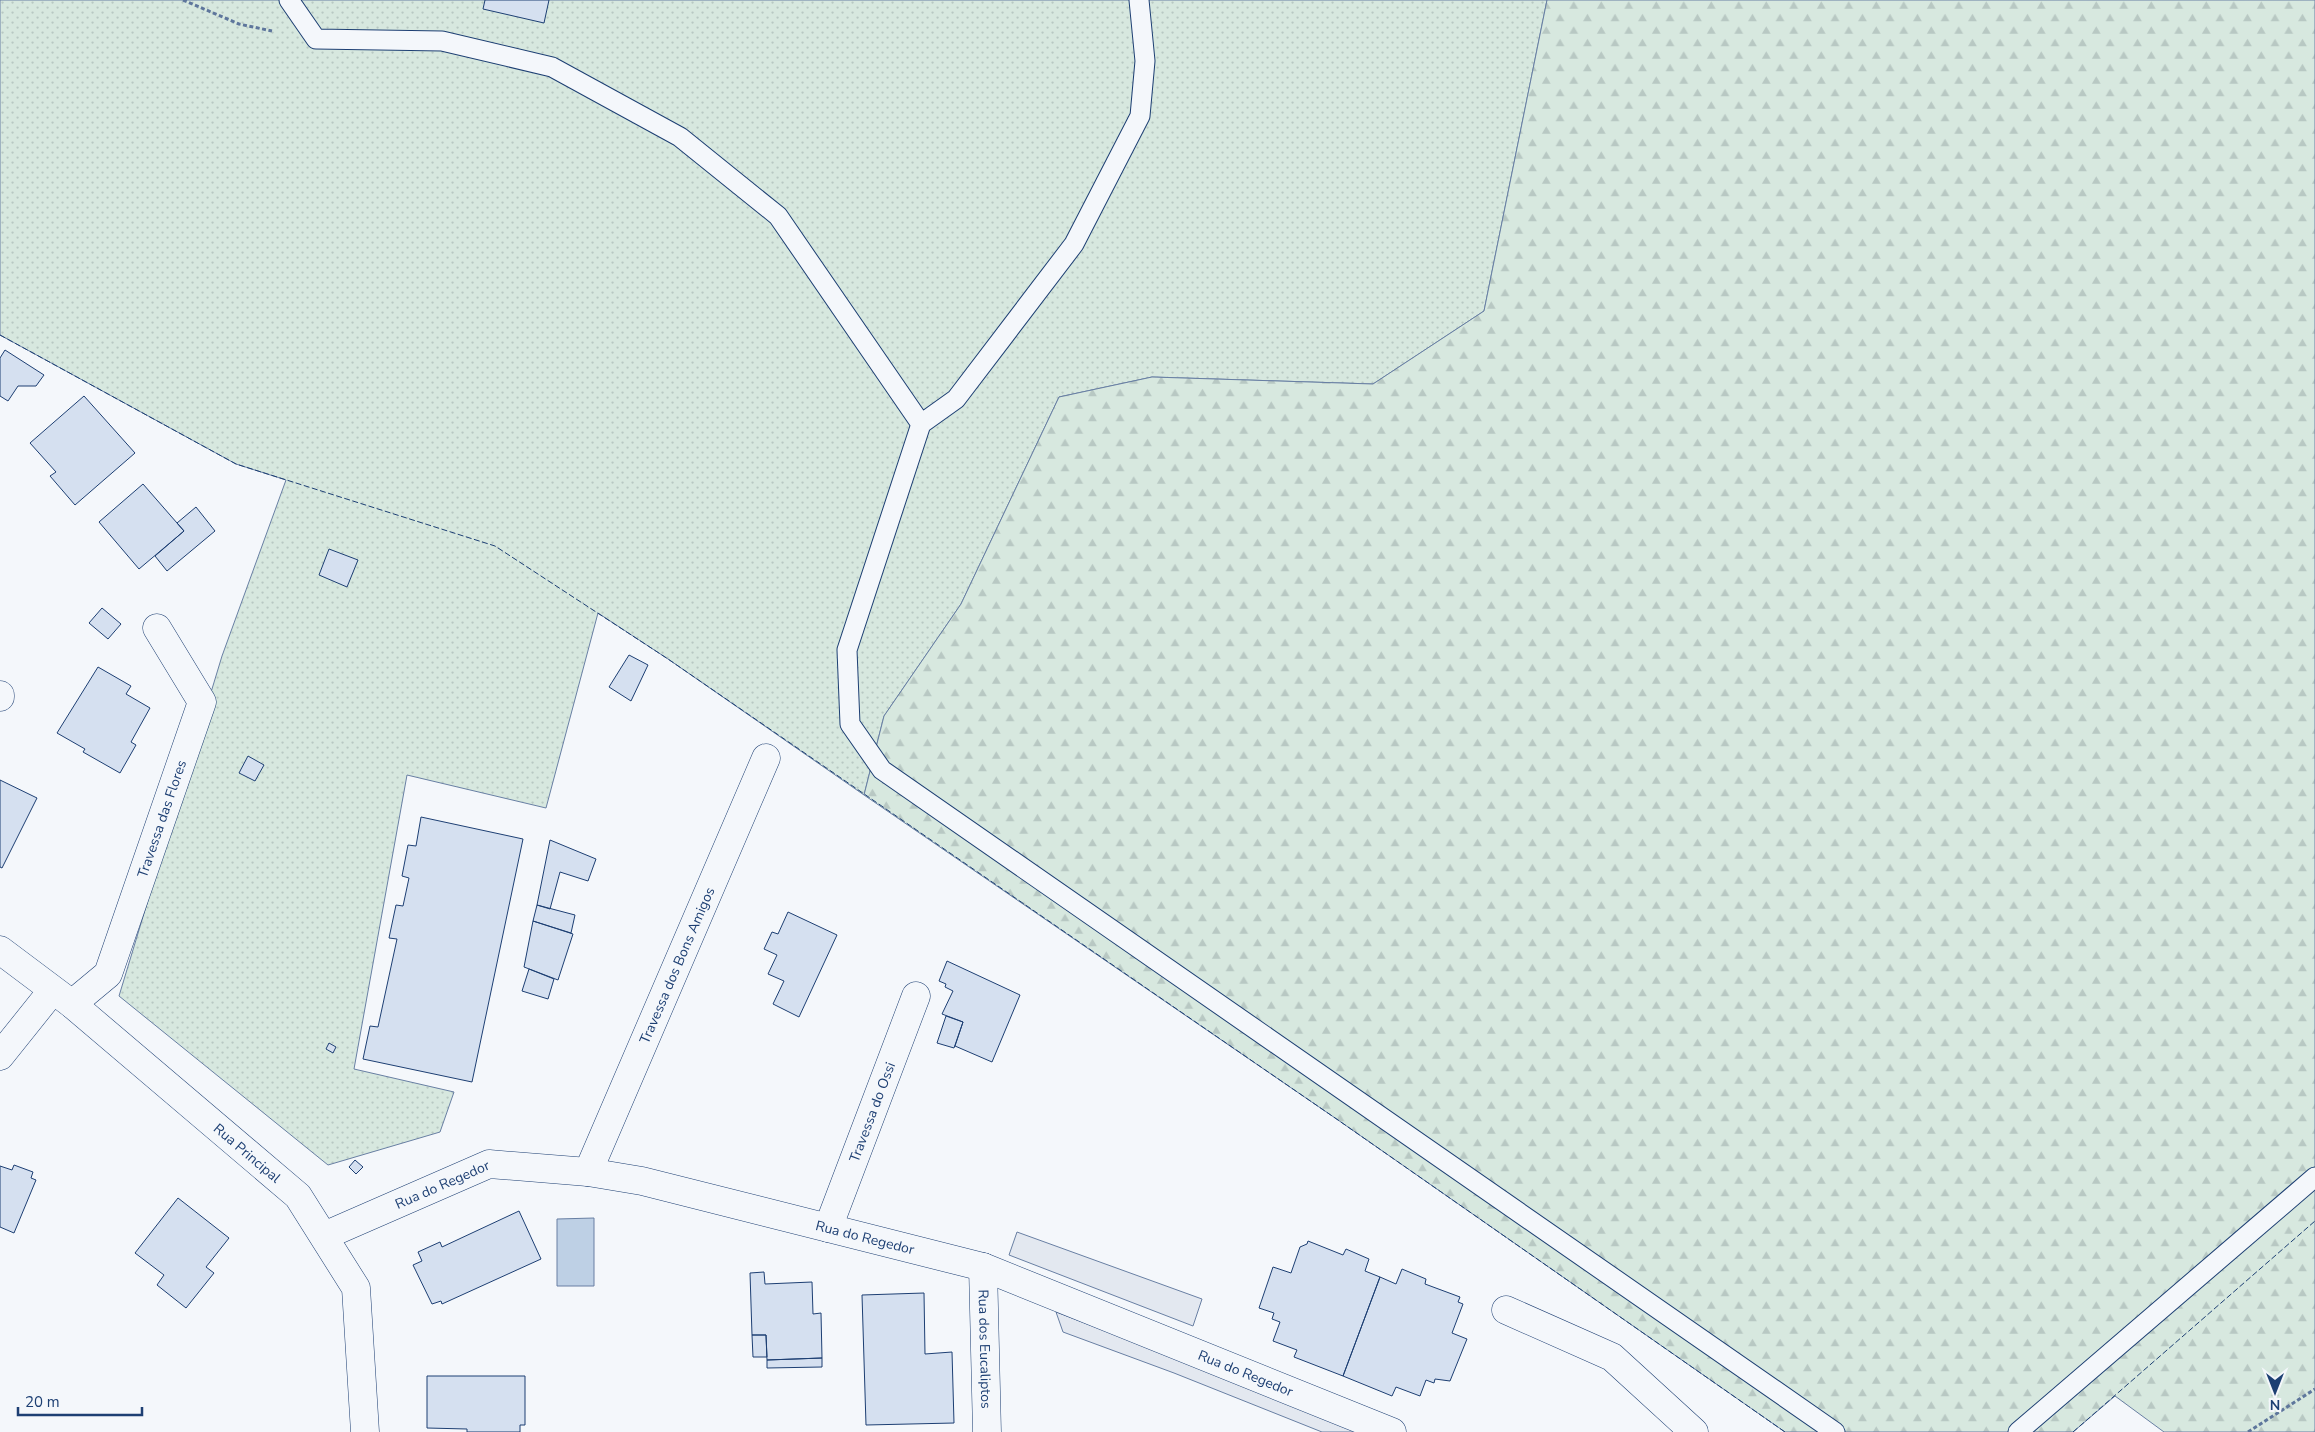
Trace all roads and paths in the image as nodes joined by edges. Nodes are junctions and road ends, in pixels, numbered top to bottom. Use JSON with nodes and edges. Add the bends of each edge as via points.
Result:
{"nodes":[{"id":1,"x":183,"y":0,"type":"edge"},
{"id":2,"x":289,"y":0,"type":"edge"},
{"id":3,"x":1139,"y":0,"type":"edge"},
{"id":4,"x":316,"y":39,"type":"junction"},
{"id":5,"x":921,"y":424,"type":"junction"},
{"id":6,"x":157,"y":628,"type":"dead end"},
{"id":7,"x":766,"y":758,"type":"dead end"},
{"id":8,"x":0,"y":950,"type":"edge"},
{"id":9,"x":916,"y":996,"type":"dead end"},
{"id":10,"x":62,"y":997,"type":"junction"},
{"id":11,"x":0,"y":1056,"type":"edge"},
{"id":12,"x":588,"y":1172,"type":"junction"},
{"id":13,"x":2315,"y":1177,"type":"edge"},
{"id":14,"x":828,"y":1228,"type":"junction"},
{"id":15,"x":324,"y":1236,"type":"junction"},
{"id":16,"x":983,"y":1267,"type":"junction"},
{"id":17,"x":1506,"y":1310,"type":"dead end"},
{"id":18,"x":2315,"y":1389,"type":"edge"},
{"id":19,"x":365,"y":1432,"type":"edge"},
{"id":20,"x":987,"y":1432,"type":"edge"},
{"id":21,"x":1392,"y":1432,"type":"edge"},
{"id":22,"x":1694,"y":1432,"type":"edge"},
{"id":23,"x":1835,"y":1432,"type":"edge"},
{"id":24,"x":2018,"y":1432,"type":"edge"},
{"id":25,"x":2248,"y":1432,"type":"edge"}],
"edges":[{"from":1,"to":4,"type":"path","via":[[238,24]]},
{"from":2,"to":4,"type":"lane"},
{"from":3,"to":5,"type":"lane","via":[[1145,61],[1140,116],[1074,244],[956,399]]},
{"from":4,"to":5,"type":"lane","via":[[442,41],[552,67],[680,137],[778,216]]},
{"from":5,"to":23,"type":"lane","via":[[847,650],[850,724],[882,770]]},
{"from":6,"to":10,"type":"street","name":"Travessa das Flores","via":[[202,702],[108,974]]},
{"from":7,"to":12,"type":"street","name":"Travessa dos Bons Amigos"},
{"from":8,"to":10,"type":"street","name":"Rua Principal"},
{"from":9,"to":14,"type":"street","name":"Travessa do Ossi"},
{"from":10,"to":11,"type":"street"},
{"from":10,"to":15,"type":"street","name":"Rua Principal","via":[[298,1196]]},
{"from":12,"to":14,"type":"street","name":"Rua do Regedor","via":[[642,1180]]},
{"from":12,"to":15,"type":"street","name":"Rua do Regedor","via":[[489,1164]]},
{"from":13,"to":24,"type":"lane"},
{"from":14,"to":16,"type":"street","name":"Rua do Regedor"},
{"from":15,"to":19,"type":"street","name":"Rua Principal","via":[[356,1288]]},
{"from":16,"to":20,"type":"street","name":"Rua dos Eucaliptos"},
{"from":16,"to":21,"type":"street","name":"Rua do Regedor"},
{"from":17,"to":22,"type":"street","via":[[1612,1356]]},
{"from":18,"to":25,"type":"path"}]}
